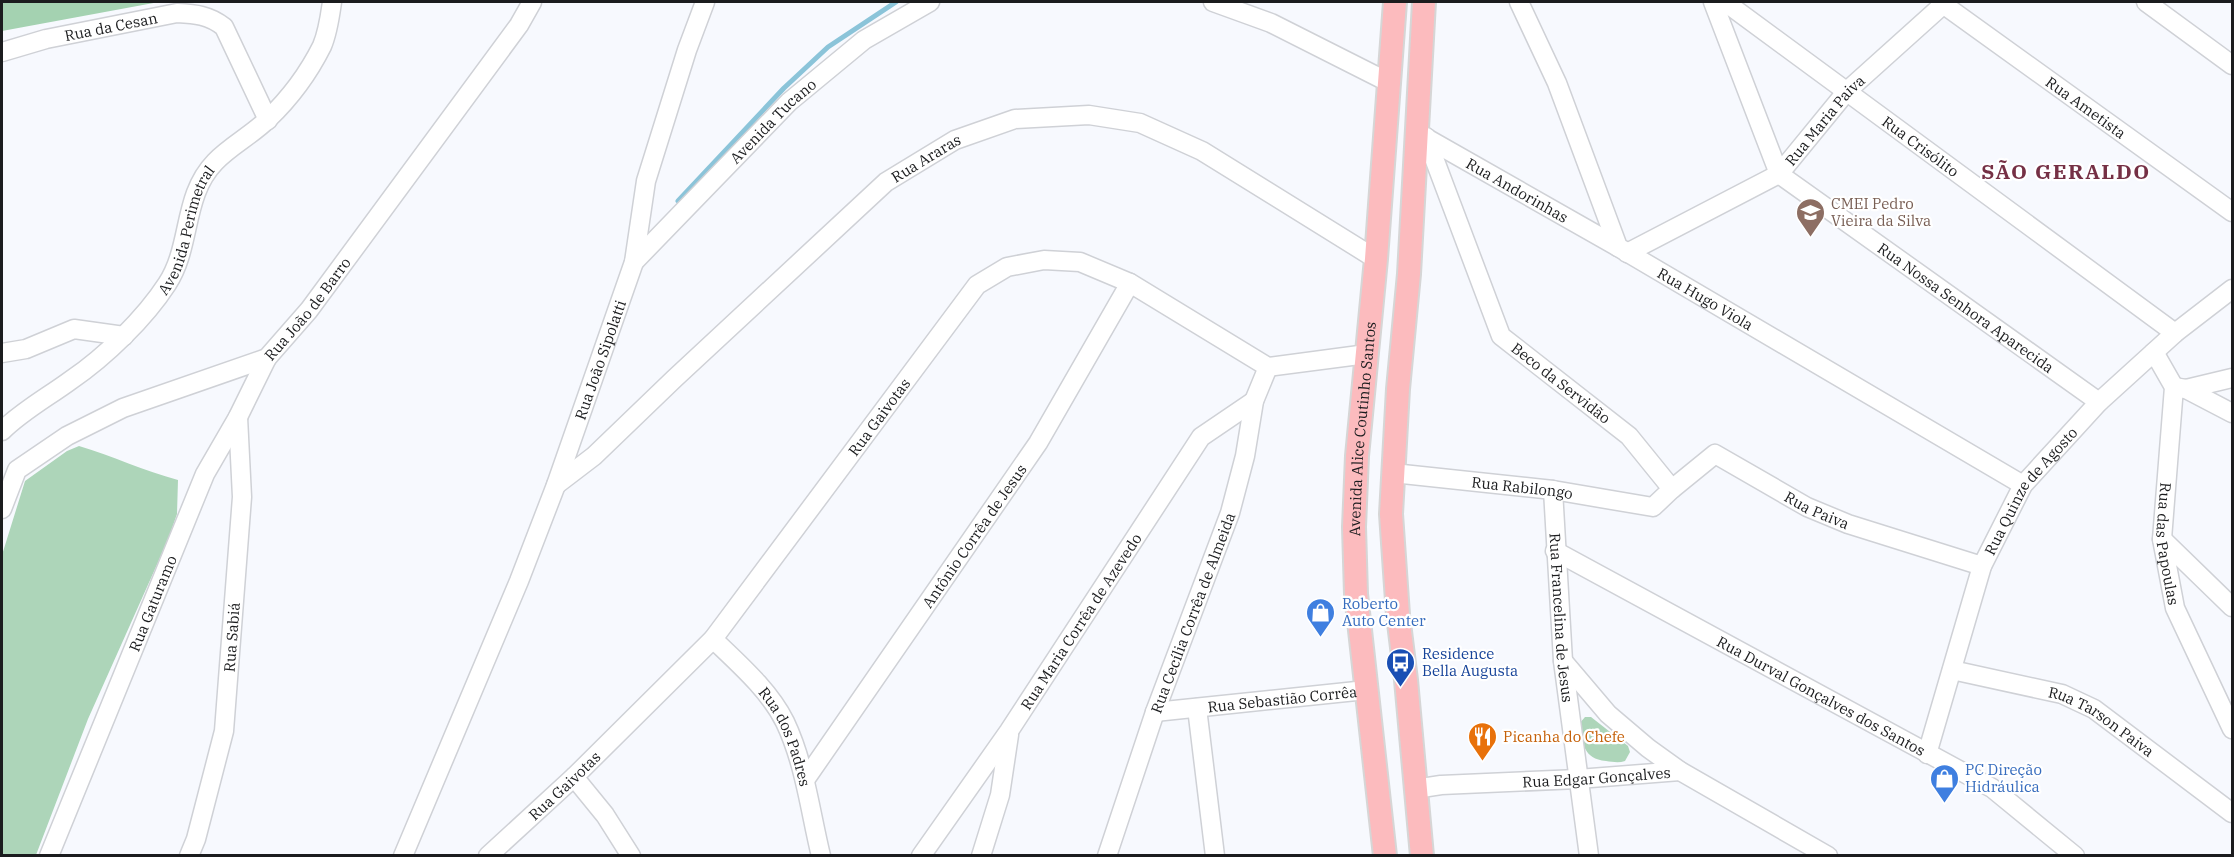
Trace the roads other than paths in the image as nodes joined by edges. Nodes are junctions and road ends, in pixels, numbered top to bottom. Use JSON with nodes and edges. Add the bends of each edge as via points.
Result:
{"nodes":[{"id":1,"x":332,"y":2,"type":"edge"},
{"id":2,"x":532,"y":2,"type":"edge"},
{"id":3,"x":705,"y":2,"type":"edge"},
{"id":4,"x":930,"y":2,"type":"edge"},
{"id":5,"x":1213,"y":2,"type":"edge"},
{"id":6,"x":1395,"y":2,"type":"edge"},
{"id":7,"x":1424,"y":2,"type":"edge"},
{"id":8,"x":1519,"y":2,"type":"edge"},
{"id":9,"x":1713,"y":2,"type":"edge"},
{"id":10,"x":1725,"y":2,"type":"edge"},
{"id":11,"x":1943,"y":2,"type":"edge"},
{"id":12,"x":2146,"y":2,"type":"edge"},
{"id":13,"x":2,"y":52,"type":"edge"},
{"id":14,"x":2232,"y":65,"type":"edge"},
{"id":15,"x":1388,"y":82,"type":"junction"},
{"id":16,"x":1847,"y":91,"type":"junction"},
{"id":17,"x":268,"y":120,"type":"junction"},
{"id":18,"x":1422,"y":135,"type":"junction"},
{"id":19,"x":1779,"y":174,"type":"junction"},
{"id":20,"x":2232,"y":212,"type":"edge"},
{"id":21,"x":1622,"y":250,"type":"junction"},
{"id":22,"x":1376,"y":259,"type":"junction"},
{"id":23,"x":634,"y":262,"type":"junction"},
{"id":24,"x":1130,"y":283,"type":"junction"},
{"id":25,"x":2232,"y":289,"type":"edge"},
{"id":26,"x":2175,"y":333,"type":"junction"},
{"id":27,"x":124,"y":336,"type":"junction"},
{"id":28,"x":2154,"y":352,"type":"junction"},
{"id":29,"x":2,"y":353,"type":"edge"},
{"id":30,"x":1367,"y":354,"type":"junction"},
{"id":31,"x":267,"y":358,"type":"junction"},
{"id":32,"x":1268,"y":368,"type":"junction"},
{"id":33,"x":2232,"y":378,"type":"edge"},
{"id":34,"x":2180,"y":388,"type":"junction"},
{"id":35,"x":1254,"y":401,"type":"junction"},
{"id":36,"x":2099,"y":402,"type":"junction"},
{"id":37,"x":2232,"y":413,"type":"edge"},
{"id":38,"x":238,"y":417,"type":"junction"},
{"id":39,"x":2,"y":431,"type":"edge"},
{"id":40,"x":1393,"y":473,"type":"junction"},
{"id":41,"x":556,"y":485,"type":"junction"},
{"id":42,"x":2022,"y":485,"type":"junction"},
{"id":43,"x":1672,"y":489,"type":"junction"},
{"id":44,"x":1553,"y":490,"type":"junction"},
{"id":45,"x":2,"y":509,"type":"edge"},
{"id":46,"x":2162,"y":539,"type":"junction"},
{"id":47,"x":1555,"y":551,"type":"junction"},
{"id":48,"x":1982,"y":566,"type":"junction"},
{"id":49,"x":2232,"y":607,"type":"edge"},
{"id":50,"x":713,"y":639,"type":"junction"},
{"id":51,"x":1563,"y":661,"type":"junction"},
{"id":52,"x":1953,"y":670,"type":"junction"},
{"id":53,"x":1366,"y":690,"type":"junction"},
{"id":54,"x":1197,"y":708,"type":"junction"},
{"id":55,"x":1155,"y":712,"type":"junction"},
{"id":56,"x":2232,"y":729,"type":"edge"},
{"id":57,"x":1009,"y":731,"type":"junction"},
{"id":58,"x":1927,"y":754,"type":"junction"},
{"id":59,"x":1680,"y":771,"type":"junction"},
{"id":60,"x":574,"y":777,"type":"junction"},
{"id":61,"x":1578,"y":779,"type":"junction"},
{"id":62,"x":805,"y":780,"type":"junction"},
{"id":63,"x":1415,"y":789,"type":"junction"},
{"id":64,"x":2232,"y":813,"type":"edge"},
{"id":65,"x":49,"y":855,"type":"edge"},
{"id":66,"x":189,"y":855,"type":"edge"},
{"id":67,"x":404,"y":855,"type":"edge"},
{"id":68,"x":488,"y":855,"type":"edge"},
{"id":69,"x":631,"y":855,"type":"edge"},
{"id":70,"x":821,"y":855,"type":"edge"},
{"id":71,"x":921,"y":855,"type":"edge"},
{"id":72,"x":981,"y":855,"type":"edge"},
{"id":73,"x":1107,"y":855,"type":"edge"},
{"id":74,"x":1215,"y":855,"type":"edge"},
{"id":75,"x":1385,"y":855,"type":"edge"},
{"id":76,"x":1422,"y":855,"type":"edge"},
{"id":77,"x":1589,"y":855,"type":"edge"},
{"id":78,"x":1828,"y":855,"type":"edge"},
{"id":79,"x":2075,"y":855,"type":"edge"}],
"edges":[{"from":1,"to":17,"type":"street","name":"Avenida Perimetral","via":[[322,44]]},
{"from":2,"to":31,"type":"street","name":"Rua João de Barro","via":[[309,310]]},
{"from":3,"to":23,"type":"street","name":"Rua João Sipolatti","via":[[646,182]]},
{"from":4,"to":23,"type":"street","name":"Avenida Tucano","via":[[864,40],[789,102]]},
{"from":5,"to":15,"type":"street","via":[[1270,23]]},
{"from":6,"to":15,"type":"main road","name":"Avenida Alice Coutinho Santos"},
{"from":7,"to":18,"type":"main road"},
{"from":8,"to":21,"type":"street","via":[[1557,82]]},
{"from":9,"to":19,"type":"street"},
{"from":10,"to":16,"type":"street","name":"Rua Crisólito"},
{"from":11,"to":16,"type":"street","name":"Rua Maria Paiva"},
{"from":11,"to":20,"type":"street","name":"Rua Ametista"},
{"from":12,"to":14,"type":"street"},
{"from":13,"to":17,"type":"street","name":"Rua da Cesan","via":[[46,39],[177,14],[196,14],[224,27]]},
{"from":15,"to":22,"type":"main road","name":"Avenida Alice Coutinho Santos"},
{"from":16,"to":19,"type":"street","name":"Rua Maria Paiva"},
{"from":16,"to":26,"type":"street","name":"Rua Crisólito"},
{"from":17,"to":27,"type":"street","name":"Avenida Perimetral","via":[[214,162],[198,184],[188,213],[180,260],[167,284]]},
{"from":18,"to":21,"type":"street","name":"Rua Andorinhas"},
{"from":18,"to":40,"type":"main road"},
{"from":18,"to":43,"type":"street","name":"Beco da Servidão","via":[[1501,336],[1629,436]]},
{"from":19,"to":21,"type":"street","name":"Rua Maria Paiva"},
{"from":19,"to":36,"type":"street","name":"Rua Nossa Senhora Aparecida"},
{"from":21,"to":42,"type":"street","name":"Rua Hugo Viola"},
{"from":22,"to":30,"type":"main road","name":"Avenida Alice Coutinho Santos"},
{"from":22,"to":41,"type":"street","name":"Rua Araras","via":[[1202,151],[1140,123],[1089,115],[1015,119],[955,140],[886,183],[594,456]]},
{"from":23,"to":41,"type":"street","name":"Rua João Sipolatti"},
{"from":24,"to":32,"type":"street","name":"Rua Gaivotas"},
{"from":24,"to":50,"type":"street","name":"Rua Gaivotas","via":[[1080,262],[1044,260],[1007,267],[976,285]]},
{"from":24,"to":62,"type":"street","name":"Antônio Corrêa de Jesus","via":[[1038,443]]},
{"from":25,"to":26,"type":"street","name":"Rua Quinze de Agosto"},
{"from":26,"to":28,"type":"street","name":"Rua Quinze de Agosto"},
{"from":27,"to":29,"type":"street","via":[[74,329],[26,349]]},
{"from":27,"to":39,"type":"street","name":"Avenida Perimetral","via":[[74,379]]},
{"from":28,"to":34,"type":"street"},
{"from":28,"to":36,"type":"street","name":"Rua Quinze de Agosto"},
{"from":30,"to":32,"type":"street"},
{"from":30,"to":53,"type":"main road","name":"Avenida Alice Coutinho Santos","via":[[1354,526],[1354,629]]},
{"from":31,"to":38,"type":"street","name":"Rua Gaturamo"},
{"from":31,"to":45,"type":"street","name":"Rua João de Barro","via":[[123,408],[67,436],[17,470]]},
{"from":32,"to":35,"type":"street","name":"Rua Cecília Corrêa de Almeida"},
{"from":33,"to":34,"type":"street"},
{"from":34,"to":37,"type":"street"},
{"from":34,"to":46,"type":"street","name":"Rua das Papoulas"},
{"from":35,"to":55,"type":"street","name":"Rua Cecília Corrêa de Almeida","via":[[1230,513]]},
{"from":35,"to":57,"type":"street","name":"Rua Maria Corrêa de Azevedo","via":[[1201,437]]},
{"from":36,"to":42,"type":"street","name":"Rua Quinze de Agosto"},
{"from":38,"to":65,"type":"street","name":"Rua Gaturamo","via":[[205,474]]},
{"from":38,"to":66,"type":"street","name":"Rua Sabiá","via":[[242,497],[224,731]]},
{"from":40,"to":44,"type":"street","name":"Rua Rabilongo"},
{"from":40,"to":63,"type":"main road","via":[[1392,546]]},
{"from":41,"to":67,"type":"street","name":"Rua João Sipolatti"},
{"from":42,"to":48,"type":"street","name":"Rua Quinze de Agosto"},
{"from":43,"to":44,"type":"street","name":"Rua Rabilongo","via":[[1653,507]]},
{"from":43,"to":48,"type":"street","name":"Rua Paiva","via":[[1715,454],[1807,507],[1848,524]]},
{"from":44,"to":47,"type":"street","name":"Rua Francelina de Jesus"},
{"from":46,"to":49,"type":"street"},
{"from":46,"to":56,"type":"street","name":"Rua das Papoulas","via":[[2175,608]]},
{"from":47,"to":51,"type":"street","name":"Rua Francelina de Jesus"},
{"from":47,"to":58,"type":"street","name":"Rua Durval Gonçalves dos Santos"},
{"from":48,"to":52,"type":"street","name":"Rua Quinze de Agosto"},
{"from":50,"to":60,"type":"street","name":"Rua Gaivotas"},
{"from":50,"to":62,"type":"street","name":"Rua dos Padres","via":[[769,696],[785,723]]},
{"from":51,"to":59,"type":"street","via":[[1608,714]]},
{"from":51,"to":61,"type":"street","name":"Rua Francelina de Jesus"},
{"from":52,"to":58,"type":"street","name":"Rua Quinze de Agosto"},
{"from":52,"to":64,"type":"street","name":"Rua Tarson Paiva","via":[[2062,694],[2094,709]]},
{"from":53,"to":54,"type":"street","name":"Rua Sebastião Corrêa"},
{"from":53,"to":75,"type":"main road","name":"Avenida Alice Coutinho Santos"},
{"from":54,"to":55,"type":"street","name":"Rua Sebastião Corrêa"},
{"from":54,"to":74,"type":"street","name":"Rua Sebastião Corrêa"},
{"from":55,"to":73,"type":"street","name":"Rua Cecília Corrêa de Almeida"},
{"from":57,"to":71,"type":"street","name":"Rua Maria Corrêa de Azevedo"},
{"from":57,"to":72,"type":"street","via":[[1000,795]]},
{"from":58,"to":79,"type":"street","name":"Rua Durval Gonçalves dos Santos","via":[[1992,788]]},
{"from":59,"to":61,"type":"street","name":"Rua Edgar Gonçalves"},
{"from":59,"to":78,"type":"street","name":"Rua Edgar Gonçalves"},
{"from":60,"to":68,"type":"street","name":"Rua Gaivotas"},
{"from":60,"to":69,"type":"street"},
{"from":61,"to":63,"type":"street","name":"Rua Edgar Gonçalves"},
{"from":61,"to":77,"type":"street","name":"Rua Francelina de Jesus"},
{"from":62,"to":70,"type":"street","name":"Rua dos Padres"},
{"from":63,"to":76,"type":"main road"}]}
